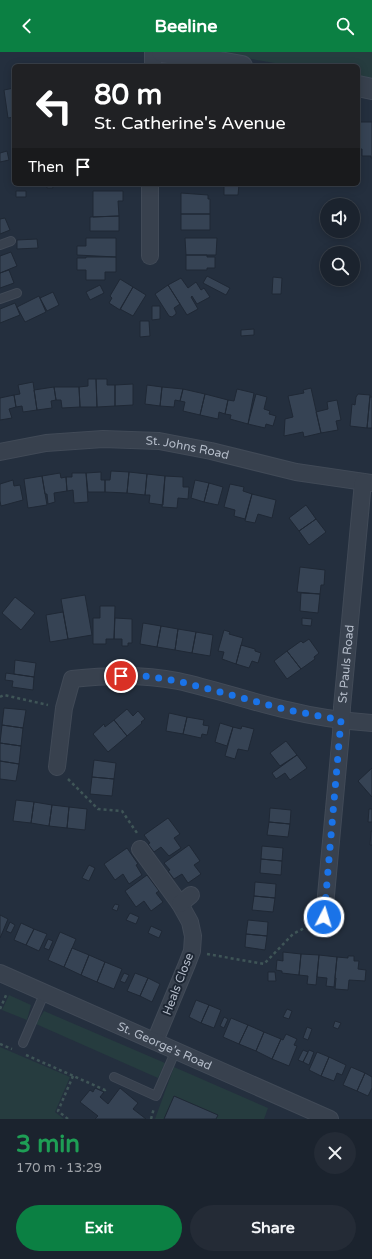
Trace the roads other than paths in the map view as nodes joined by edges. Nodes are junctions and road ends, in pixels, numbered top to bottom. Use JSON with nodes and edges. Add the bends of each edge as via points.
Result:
{"nodes":[{"id":1,"x":154,"y":52,"type":"edge"},
{"id":2,"x":162,"y":52,"type":"edge"},
{"id":3,"x":153,"y":64,"type":"edge"},
{"id":4,"x":231,"y":64,"type":"edge"},
{"id":5,"x":360,"y":86,"type":"edge"},
{"id":6,"x":372,"y":89,"type":"edge"},
{"id":7,"x":150,"y":186,"type":"edge"},
{"id":8,"x":11,"y":241,"type":"dead end"},
{"id":9,"x":0,"y":245,"type":"edge"},
{"id":10,"x":150,"y":256,"type":"dead end"},
{"id":11,"x":17,"y":293,"type":"dead end"},
{"id":12,"x":0,"y":299,"type":"edge"},
{"id":13,"x":0,"y":452,"type":"edge"},
{"id":14,"x":367,"y":483,"type":"edge"},
{"id":15,"x":341,"y":720,"type":"junction"},
{"id":16,"x":372,"y":723,"type":"edge"},
{"id":17,"x":57,"y":767,"type":"road end"},
{"id":18,"x":140,"y":849,"type":"road end"},
{"id":19,"x":324,"y":917,"type":"road end"},
{"id":20,"x":0,"y":973,"type":"edge"},
{"id":21,"x":45,"y":992,"type":"junction"},
{"id":22,"x":155,"y":1041,"type":"junction"},
{"id":23,"x":23,"y":1042,"type":"dead end"},
{"id":24,"x":176,"y":1050,"type":"junction"},
{"id":25,"x":114,"y":1077,"type":"road end"},
{"id":26,"x":330,"y":1119,"type":"edge"}],
"edges":[{"from":1,"to":3,"type":"street"},
{"from":2,"to":4,"type":"street"},
{"from":5,"to":6,"type":"street"},
{"from":7,"to":10,"type":"street"},
{"from":8,"to":9,"type":"lane"},
{"from":11,"to":12,"type":"lane"},
{"from":13,"to":14,"type":"street","name":"St. Johns Road","via":[[46,443],[103,439],[159,441],[296,472]]},
{"from":14,"to":15,"type":"street","name":"St Pauls Road"},
{"from":15,"to":16,"type":"street"},
{"from":15,"to":17,"type":"street","via":[[288,710],[178,681],[145,676],[110,675],[72,679],[64,708]]},
{"from":15,"to":19,"type":"street","name":"St Pauls Road"},
{"from":18,"to":22,"type":"street","name":"Heals Close","via":[[185,899],[193,936],[192,951]]},
{"from":20,"to":21,"type":"street","name":"St. George's Road"},
{"from":21,"to":22,"type":"street","name":"St. George's Road"},
{"from":21,"to":23,"type":"lane"},
{"from":22,"to":24,"type":"street","name":"St. George's Road"},
{"from":24,"to":25,"type":"lane","via":[[156,1096]]},
{"from":24,"to":26,"type":"street","name":"St. George's Road"}]}
